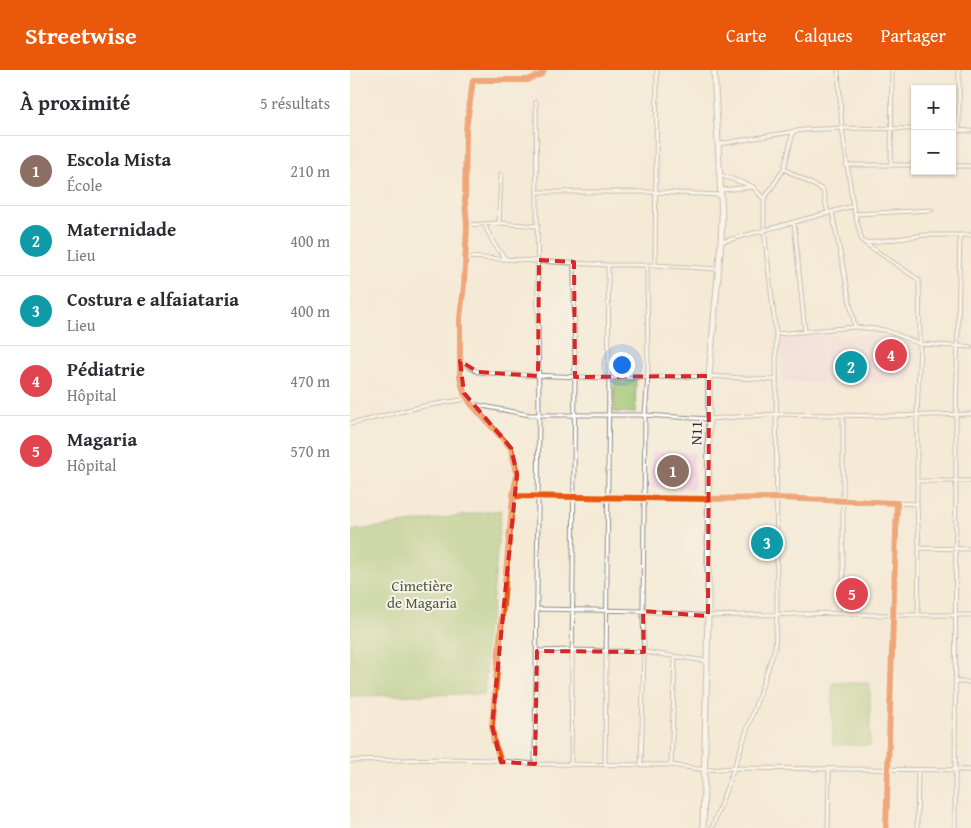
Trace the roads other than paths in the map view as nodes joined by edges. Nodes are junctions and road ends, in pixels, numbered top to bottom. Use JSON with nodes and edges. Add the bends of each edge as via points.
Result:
{"nodes":[{"id":1,"x":544,"y":70,"type":"edge"},
{"id":2,"x":657,"y":70,"type":"edge"},
{"id":3,"x":714,"y":70,"type":"edge"},
{"id":4,"x":838,"y":70,"type":"edge"},
{"id":5,"x":892,"y":70,"type":"edge"},
{"id":6,"x":959,"y":70,"type":"edge"},
{"id":7,"x":536,"y":102,"type":"dead end"},
{"id":8,"x":842,"y":128,"type":"junction"},
{"id":9,"x":892,"y":129,"type":"junction"},
{"id":10,"x":911,"y":129,"type":"edge"},
{"id":11,"x":959,"y":130,"type":"joint"},
{"id":12,"x":971,"y":130,"type":"edge"},
{"id":13,"x":793,"y":132,"type":"junction"},
{"id":14,"x":719,"y":144,"type":"junction"},
{"id":15,"x":891,"y":164,"type":"junction"},
{"id":16,"x":846,"y":165,"type":"junction"},
{"id":17,"x":911,"y":165,"type":"edge"},
{"id":18,"x":956,"y":166,"type":"edge"},
{"id":19,"x":971,"y":166,"type":"edge"},
{"id":20,"x":784,"y":169,"type":"junction"},
{"id":21,"x":501,"y":174,"type":"dead end"},
{"id":22,"x":720,"y":175,"type":"junction"},
{"id":23,"x":752,"y":186,"type":"junction"},
{"id":24,"x":538,"y":192,"type":"junction"},
{"id":25,"x":656,"y":192,"type":"junction"},
{"id":26,"x":721,"y":192,"type":"junction"},
{"id":27,"x":764,"y":200,"type":"junction"},
{"id":28,"x":853,"y":206,"type":"junction"},
{"id":29,"x":932,"y":210,"type":"dead end"},
{"id":30,"x":832,"y":212,"type":"junction"},
{"id":31,"x":828,"y":214,"type":"junction"},
{"id":32,"x":856,"y":214,"type":"junction"},
{"id":33,"x":794,"y":222,"type":"junction"},
{"id":34,"x":499,"y":223,"type":"junction"},
{"id":35,"x":484,"y":224,"type":"junction"},
{"id":36,"x":467,"y":225,"type":"junction"},
{"id":37,"x":538,"y":226,"type":"junction"},
{"id":38,"x":764,"y":230,"type":"junction"},
{"id":39,"x":960,"y":235,"type":"junction"},
{"id":40,"x":971,"y":235,"type":"edge"},
{"id":41,"x":721,"y":242,"type":"junction"},
{"id":42,"x":866,"y":243,"type":"junction"},
{"id":43,"x":465,"y":257,"type":"junction"},
{"id":44,"x":505,"y":259,"type":"junction"},
{"id":45,"x":539,"y":260,"type":"junction"},
{"id":46,"x":574,"y":262,"type":"junction"},
{"id":47,"x":608,"y":265,"type":"junction"},
{"id":48,"x":647,"y":265,"type":"junction"},
{"id":49,"x":654,"y":265,"type":"junction"},
{"id":50,"x":718,"y":269,"type":"junction"},
{"id":51,"x":854,"y":327,"type":"junction"},
{"id":52,"x":805,"y":332,"type":"junction"},
{"id":53,"x":776,"y":334,"type":"junction"},
{"id":54,"x":920,"y":344,"type":"junction"},
{"id":55,"x":958,"y":346,"type":"junction"},
{"id":56,"x":971,"y":347,"type":"edge"},
{"id":57,"x":460,"y":361,"type":"junction"},
{"id":58,"x":538,"y":376,"type":"junction"},
{"id":59,"x":708,"y":376,"type":"junction"},
{"id":60,"x":648,"y":377,"type":"junction"},
{"id":61,"x":575,"y":378,"type":"junction"},
{"id":62,"x":610,"y":378,"type":"junction"},
{"id":63,"x":776,"y":380,"type":"junction"},
{"id":64,"x":467,"y":398,"type":"junction"},
{"id":65,"x":471,"y":404,"type":"junction"},
{"id":66,"x":776,"y":414,"type":"junction"},
{"id":67,"x":956,"y":414,"type":"junction"},
{"id":68,"x":971,"y":414,"type":"edge"},
{"id":69,"x":540,"y":415,"type":"junction"},
{"id":70,"x":574,"y":415,"type":"junction"},
{"id":71,"x":609,"y":415,"type":"junction"},
{"id":72,"x":646,"y":415,"type":"junction"},
{"id":73,"x":843,"y":415,"type":"junction"},
{"id":74,"x":917,"y":415,"type":"junction"},
{"id":75,"x":709,"y":419,"type":"junction"},
{"id":76,"x":350,"y":424,"type":"edge"},
{"id":77,"x":918,"y":481,"type":"junction"},
{"id":78,"x":956,"y":481,"type":"junction"},
{"id":79,"x":971,"y":481,"type":"edge"},
{"id":80,"x":513,"y":496,"type":"junction"},
{"id":81,"x":538,"y":496,"type":"junction"},
{"id":82,"x":574,"y":497,"type":"junction"},
{"id":83,"x":608,"y":497,"type":"junction"},
{"id":84,"x":644,"y":498,"type":"junction"},
{"id":85,"x":777,"y":498,"type":"junction"},
{"id":86,"x":708,"y":499,"type":"junction"},
{"id":87,"x":842,"y":501,"type":"junction"},
{"id":88,"x":897,"y":503,"type":"junction"},
{"id":89,"x":917,"y":504,"type":"junction"},
{"id":90,"x":919,"y":548,"type":"junction"},
{"id":91,"x":956,"y":548,"type":"junction"},
{"id":92,"x":971,"y":549,"type":"edge"},
{"id":93,"x":537,"y":610,"type":"junction"},
{"id":94,"x":573,"y":610,"type":"junction"},
{"id":95,"x":607,"y":611,"type":"junction"},
{"id":96,"x":643,"y":611,"type":"junction"},
{"id":97,"x":777,"y":613,"type":"junction"},
{"id":98,"x":843,"y":613,"type":"junction"},
{"id":99,"x":893,"y":615,"type":"junction"},
{"id":100,"x":918,"y":615,"type":"junction"},
{"id":101,"x":956,"y":615,"type":"junction"},
{"id":102,"x":971,"y":615,"type":"edge"},
{"id":103,"x":708,"y":616,"type":"junction"},
{"id":104,"x":573,"y":650,"type":"junction"},
{"id":105,"x":537,"y":651,"type":"junction"},
{"id":106,"x":606,"y":651,"type":"junction"},
{"id":107,"x":644,"y":652,"type":"junction"},
{"id":108,"x":675,"y":657,"type":"junction"},
{"id":109,"x":707,"y":661,"type":"junction"},
{"id":110,"x":955,"y":682,"type":"junction"},
{"id":111,"x":971,"y":682,"type":"edge"},
{"id":112,"x":350,"y":761,"type":"edge"},
{"id":113,"x":501,"y":762,"type":"junction"},
{"id":114,"x":535,"y":764,"type":"junction"},
{"id":115,"x":571,"y":764,"type":"junction"},
{"id":116,"x":605,"y":765,"type":"junction"},
{"id":117,"x":641,"y":765,"type":"junction"},
{"id":118,"x":671,"y":765,"type":"junction"},
{"id":119,"x":734,"y":768,"type":"junction"},
{"id":120,"x":829,"y":769,"type":"junction"},
{"id":121,"x":888,"y":769,"type":"junction"},
{"id":122,"x":706,"y":770,"type":"junction"},
{"id":123,"x":918,"y":770,"type":"junction"},
{"id":124,"x":956,"y":770,"type":"junction"},
{"id":125,"x":971,"y":770,"type":"edge"},
{"id":126,"x":703,"y":828,"type":"edge"},
{"id":127,"x":712,"y":828,"type":"edge"},
{"id":128,"x":828,"y":828,"type":"edge"},
{"id":129,"x":886,"y":828,"type":"edge"},
{"id":130,"x":918,"y":828,"type":"edge"},
{"id":131,"x":955,"y":828,"type":"edge"}],
"edges":[{"from":1,"to":36,"type":"street","via":[[528,80],[473,80],[466,128]]},
{"from":2,"to":25,"type":"street"},
{"from":3,"to":14,"type":"main road","name":"N11"},
{"from":4,"to":8,"type":"street"},
{"from":5,"to":9,"type":"street"},
{"from":6,"to":11,"type":"street"},
{"from":7,"to":24,"type":"street"},
{"from":8,"to":9,"type":"street"},
{"from":8,"to":13,"type":"street"},
{"from":8,"to":16,"type":"street"},
{"from":9,"to":10,"type":"street"},
{"from":9,"to":15,"type":"street"},
{"from":11,"to":12,"type":"street"},
{"from":13,"to":14,"type":"street"},
{"from":13,"to":20,"type":"street"},
{"from":14,"to":22,"type":"main road","name":"N11"},
{"from":15,"to":16,"type":"street"},
{"from":15,"to":17,"type":"street"},
{"from":16,"to":28,"type":"street"},
{"from":18,"to":19,"type":"street"},
{"from":20,"to":27,"type":"street"},
{"from":20,"to":31,"type":"street","via":[[823,190]]},
{"from":21,"to":34,"type":"street"},
{"from":22,"to":23,"type":"street"},
{"from":22,"to":26,"type":"main road","name":"N11"},
{"from":23,"to":26,"type":"street"},
{"from":23,"to":27,"type":"street"},
{"from":24,"to":25,"type":"street"},
{"from":24,"to":37,"type":"street"},
{"from":25,"to":26,"type":"street"},
{"from":25,"to":49,"type":"street"},
{"from":26,"to":41,"type":"main road","name":"N11"},
{"from":27,"to":38,"type":"street"},
{"from":28,"to":30,"type":"street"},
{"from":28,"to":32,"type":"street"},
{"from":29,"to":32,"type":"street"},
{"from":30,"to":31,"type":"street"},
{"from":30,"to":51,"type":"street"},
{"from":31,"to":33,"type":"street"},
{"from":32,"to":42,"type":"street","via":[[862,241]]},
{"from":33,"to":38,"type":"street"},
{"from":33,"to":52,"type":"street"},
{"from":34,"to":35,"type":"street"},
{"from":34,"to":37,"type":"street"},
{"from":35,"to":36,"type":"street"},
{"from":35,"to":44,"type":"street"},
{"from":36,"to":43,"type":"street"},
{"from":37,"to":45,"type":"street"},
{"from":38,"to":41,"type":"street"},
{"from":38,"to":53,"type":"street"},
{"from":39,"to":40,"type":"street"},
{"from":39,"to":42,"type":"street"},
{"from":39,"to":55,"type":"street"},
{"from":41,"to":50,"type":"main road","name":"N11"},
{"from":42,"to":54,"type":"street","via":[[918,280]]},
{"from":43,"to":44,"type":"street"},
{"from":43,"to":57,"type":"street"},
{"from":44,"to":45,"type":"street"},
{"from":45,"to":46,"type":"street"},
{"from":45,"to":58,"type":"street"},
{"from":46,"to":47,"type":"street"},
{"from":46,"to":61,"type":"street"},
{"from":47,"to":48,"type":"street"},
{"from":47,"to":62,"type":"street"},
{"from":48,"to":49,"type":"street"},
{"from":48,"to":60,"type":"street"},
{"from":49,"to":50,"type":"street"},
{"from":50,"to":59,"type":"main road","name":"N11"},
{"from":51,"to":52,"type":"street"},
{"from":51,"to":54,"type":"street","via":[[884,330]]},
{"from":52,"to":53,"type":"street"},
{"from":53,"to":63,"type":"street"},
{"from":54,"to":55,"type":"street"},
{"from":54,"to":74,"type":"street"},
{"from":55,"to":56,"type":"street"},
{"from":55,"to":67,"type":"street"},
{"from":57,"to":58,"type":"street","via":[[478,372]]},
{"from":57,"to":64,"type":"street","via":[[460,376]]},
{"from":58,"to":61,"type":"street"},
{"from":58,"to":69,"type":"street"},
{"from":59,"to":60,"type":"street"},
{"from":59,"to":63,"type":"street"},
{"from":59,"to":75,"type":"main road","name":"N11"},
{"from":60,"to":62,"type":"street"},
{"from":60,"to":72,"type":"street"},
{"from":61,"to":62,"type":"street"},
{"from":61,"to":70,"type":"street"},
{"from":62,"to":71,"type":"street"},
{"from":63,"to":66,"type":"street"},
{"from":64,"to":65,"type":"street"},
{"from":64,"to":76,"type":"street"},
{"from":65,"to":69,"type":"street"},
{"from":65,"to":80,"type":"street","via":[[511,448],[517,474]]},
{"from":66,"to":73,"type":"street"},
{"from":66,"to":75,"type":"street"},
{"from":66,"to":85,"type":"street"},
{"from":67,"to":68,"type":"street"},
{"from":67,"to":74,"type":"street"},
{"from":67,"to":78,"type":"street"},
{"from":69,"to":70,"type":"street"},
{"from":69,"to":81,"type":"street"},
{"from":70,"to":71,"type":"street"},
{"from":70,"to":82,"type":"street"},
{"from":71,"to":72,"type":"street"},
{"from":71,"to":83,"type":"street"},
{"from":72,"to":75,"type":"street"},
{"from":72,"to":84,"type":"street"},
{"from":73,"to":74,"type":"street"},
{"from":73,"to":87,"type":"street"},
{"from":74,"to":77,"type":"street"},
{"from":75,"to":86,"type":"main road","name":"N11"},
{"from":77,"to":78,"type":"street"},
{"from":77,"to":89,"type":"street"},
{"from":78,"to":79,"type":"street"},
{"from":78,"to":91,"type":"street"},
{"from":80,"to":81,"type":"street"},
{"from":80,"to":113,"type":"street","via":[[492,726]]},
{"from":81,"to":82,"type":"street"},
{"from":81,"to":93,"type":"street"},
{"from":82,"to":83,"type":"street"},
{"from":82,"to":94,"type":"street"},
{"from":83,"to":84,"type":"street"},
{"from":83,"to":95,"type":"street"},
{"from":84,"to":86,"type":"street"},
{"from":84,"to":96,"type":"street"},
{"from":85,"to":86,"type":"street"},
{"from":85,"to":87,"type":"street"},
{"from":85,"to":97,"type":"street"},
{"from":86,"to":103,"type":"main road","name":"N11"},
{"from":87,"to":88,"type":"street"},
{"from":87,"to":98,"type":"street"},
{"from":88,"to":89,"type":"street"},
{"from":88,"to":99,"type":"street"},
{"from":89,"to":90,"type":"street"},
{"from":90,"to":91,"type":"street"},
{"from":90,"to":100,"type":"street"},
{"from":91,"to":92,"type":"street"},
{"from":91,"to":101,"type":"street"},
{"from":93,"to":94,"type":"street"},
{"from":93,"to":105,"type":"street"},
{"from":94,"to":95,"type":"street"},
{"from":94,"to":104,"type":"street"},
{"from":95,"to":96,"type":"street"},
{"from":95,"to":106,"type":"street"},
{"from":96,"to":103,"type":"street"},
{"from":96,"to":107,"type":"street"},
{"from":97,"to":98,"type":"street"},
{"from":97,"to":103,"type":"street"},
{"from":97,"to":119,"type":"street","via":[[775,648]]},
{"from":98,"to":99,"type":"street"},
{"from":99,"to":100,"type":"street"},
{"from":99,"to":121,"type":"street"},
{"from":100,"to":101,"type":"street"},
{"from":101,"to":102,"type":"street"},
{"from":101,"to":110,"type":"street"},
{"from":103,"to":109,"type":"main road","name":"N11"},
{"from":104,"to":105,"type":"street"},
{"from":104,"to":106,"type":"street"},
{"from":104,"to":115,"type":"street"},
{"from":105,"to":114,"type":"street"},
{"from":106,"to":107,"type":"street"},
{"from":106,"to":116,"type":"street"},
{"from":107,"to":108,"type":"street"},
{"from":107,"to":117,"type":"street"},
{"from":108,"to":109,"type":"street"},
{"from":108,"to":118,"type":"street"},
{"from":109,"to":122,"type":"main road","name":"N11"},
{"from":110,"to":111,"type":"street"},
{"from":110,"to":124,"type":"street"},
{"from":112,"to":113,"type":"street","via":[[448,759]]},
{"from":113,"to":114,"type":"street"},
{"from":114,"to":115,"type":"street"},
{"from":115,"to":116,"type":"street"},
{"from":116,"to":117,"type":"street"},
{"from":117,"to":118,"type":"street"},
{"from":118,"to":122,"type":"street"},
{"from":119,"to":120,"type":"street"},
{"from":119,"to":122,"type":"street"},
{"from":119,"to":127,"type":"street"},
{"from":120,"to":121,"type":"street"},
{"from":120,"to":128,"type":"street"},
{"from":121,"to":123,"type":"street"},
{"from":121,"to":129,"type":"street"},
{"from":122,"to":126,"type":"main road","name":"N11"},
{"from":123,"to":124,"type":"street"},
{"from":123,"to":130,"type":"street"},
{"from":124,"to":125,"type":"street"},
{"from":124,"to":131,"type":"street"}]}
